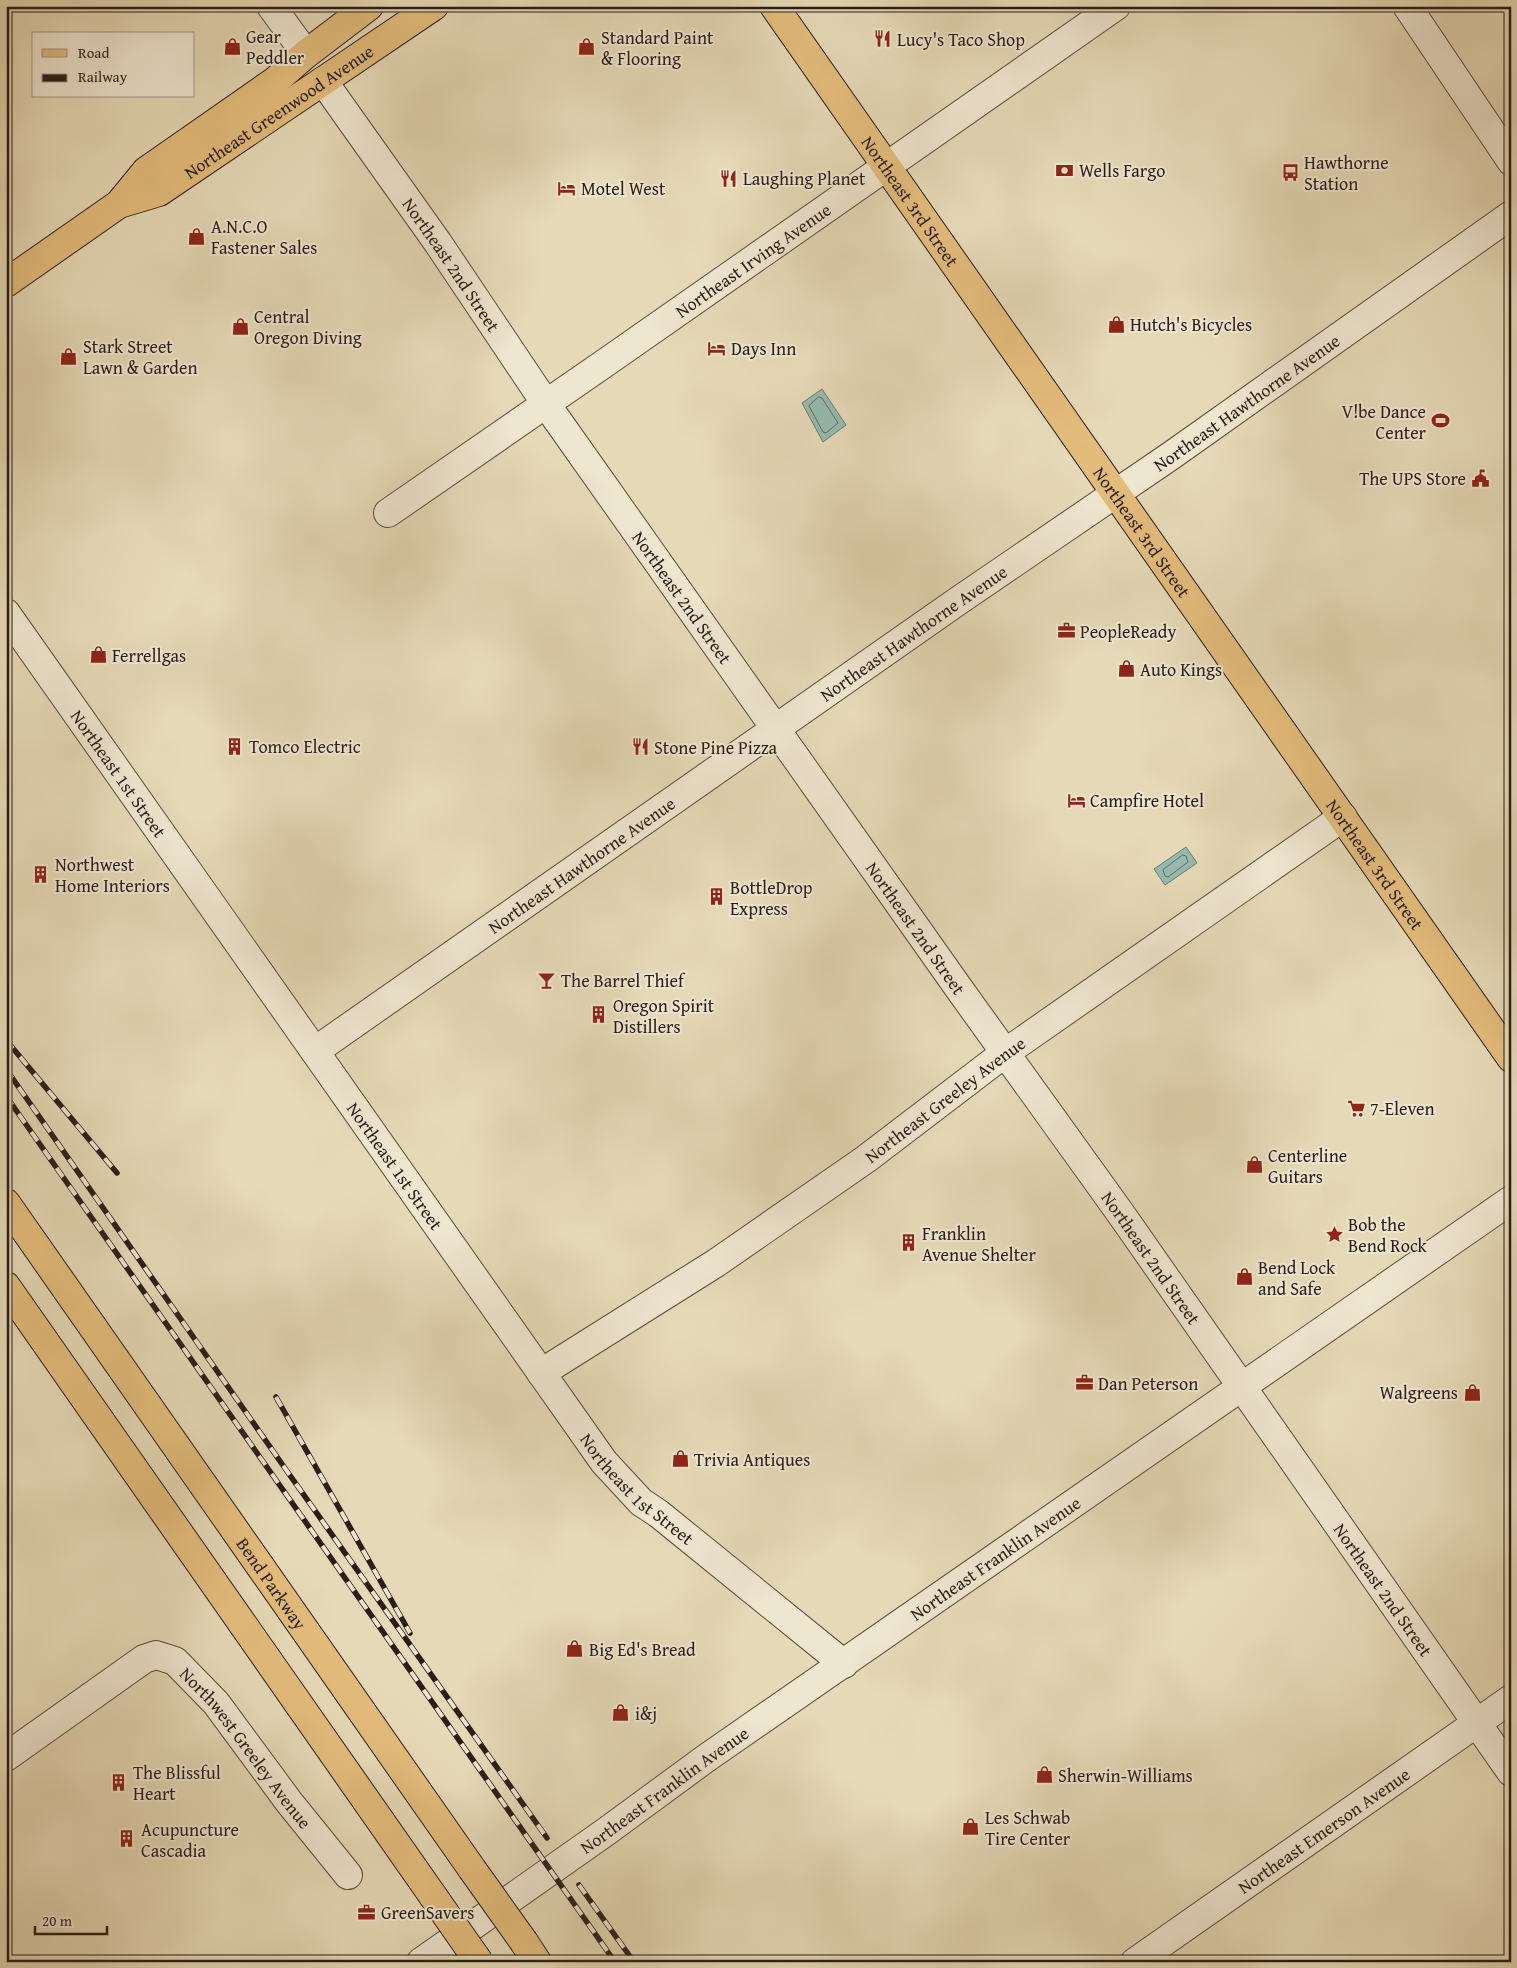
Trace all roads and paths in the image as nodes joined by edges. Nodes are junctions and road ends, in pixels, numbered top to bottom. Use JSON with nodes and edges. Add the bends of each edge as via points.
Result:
{"nodes":[{"id":1,"x":271,"y":6,"type":"edge"},
{"id":2,"x":369,"y":6,"type":"edge"},
{"id":3,"x":434,"y":6,"type":"edge"},
{"id":4,"x":774,"y":6,"type":"edge"},
{"id":5,"x":1116,"y":6,"type":"edge"},
{"id":6,"x":1407,"y":6,"type":"edge"},
{"id":7,"x":306,"y":54,"type":"junction"},
{"id":8,"x":323,"y":82,"type":"junction"},
{"id":9,"x":1511,"y":161,"type":"edge"},
{"id":10,"x":886,"y":168,"type":"junction"},
{"id":11,"x":118,"y":204,"type":"junction"},
{"id":12,"x":1511,"y":215,"type":"edge"},
{"id":13,"x":6,"y":283,"type":"edge"},
{"id":14,"x":546,"y":404,"type":"junction"},
{"id":15,"x":1114,"y":493,"type":"junction"},
{"id":16,"x":388,"y":513,"type":"dead end"},
{"id":17,"x":6,"y":613,"type":"edge"},
{"id":18,"x":776,"y":729,"type":"junction"},
{"id":19,"x":1343,"y":818,"type":"junction"},
{"id":20,"x":315,"y":1051,"type":"junction"},
{"id":21,"x":1005,"y":1053,"type":"junction"},
{"id":22,"x":1511,"y":1058,"type":"edge"},
{"id":23,"x":1511,"y":1200,"type":"edge"},
{"id":24,"x":6,"y":1203,"type":"edge"},
{"id":25,"x":10,"y":1296,"type":"edge"},
{"id":26,"x":541,"y":1373,"type":"junction"},
{"id":27,"x":1243,"y":1387,"type":"junction"},
{"id":28,"x":844,"y":1664,"type":"junction"},
{"id":29,"x":1511,"y":1698,"type":"edge"},
{"id":30,"x":1476,"y":1723,"type":"junction"},
{"id":31,"x":6,"y":1757,"type":"edge"},
{"id":32,"x":1511,"y":1772,"type":"edge"},
{"id":33,"x":348,"y":1875,"type":"dead end"},
{"id":34,"x":531,"y":1952,"type":"edge"},
{"id":35,"x":421,"y":1962,"type":"edge"},
{"id":36,"x":479,"y":1962,"type":"edge"},
{"id":37,"x":1135,"y":1962,"type":"edge"}],
"edges":[{"from":1,"to":7,"type":"street"},
{"from":2,"to":7,"type":"main road","name":"Northeast Greenwood Avenue"},
{"from":3,"to":8,"type":"main road","name":"Northeast Greenwood Avenue"},
{"from":4,"to":10,"type":"main road","name":"Northeast 3rd Street"},
{"from":5,"to":10,"type":"street","name":"Northeast Irving Avenue"},
{"from":6,"to":9,"type":"street"},
{"from":7,"to":11,"type":"main road","name":"Northeast Greenwood Avenue","via":[[275,81],[146,171]]},
{"from":8,"to":11,"type":"main road","name":"Northeast Greenwood Avenue","via":[[159,192]]},
{"from":8,"to":14,"type":"street","name":"Northeast 2nd Street","via":[[438,243]]},
{"from":10,"to":14,"type":"street","name":"Northeast Irving Avenue"},
{"from":10,"to":15,"type":"main road","name":"Northeast 3rd Street"},
{"from":11,"to":13,"type":"main road","name":"Northeast Greenwood Avenue"},
{"from":12,"to":15,"type":"street","name":"Northeast Hawthorne Avenue"},
{"from":14,"to":16,"type":"street","name":"Northeast Irving Avenue"},
{"from":14,"to":18,"type":"street","name":"Northeast 2nd Street"},
{"from":15,"to":18,"type":"street","name":"Northeast Hawthorne Avenue"},
{"from":15,"to":19,"type":"main road","name":"Northeast 3rd Street"},
{"from":17,"to":20,"type":"street","name":"Northeast 1st Street"},
{"from":18,"to":20,"type":"street","name":"Northeast Hawthorne Avenue"},
{"from":18,"to":21,"type":"street","name":"Northeast 2nd Street"},
{"from":19,"to":21,"type":"street","name":"Northeast Greeley Avenue"},
{"from":19,"to":22,"type":"main road","name":"Northeast 3rd Street"},
{"from":20,"to":26,"type":"street","name":"Northeast 1st Street"},
{"from":21,"to":26,"type":"street","name":"Northeast Greeley Avenue","via":[[866,1159],[716,1263]]},
{"from":21,"to":27,"type":"street","name":"Northeast 2nd Street"},
{"from":23,"to":27,"type":"street","name":"Northeast Franklin Avenue"},
{"from":24,"to":34,"type":"main road","name":"Bend Parkway","bridge":true},
{"from":25,"to":36,"type":"main road","bridge":true},
{"from":26,"to":28,"type":"street","name":"Northeast 1st Street","via":[[604,1462],[641,1502]]},
{"from":27,"to":28,"type":"street","name":"Northeast Franklin Avenue"},
{"from":27,"to":30,"type":"street","name":"Northeast 2nd Street"},
{"from":28,"to":35,"type":"street","name":"Northeast Franklin Avenue"},
{"from":29,"to":30,"type":"street","name":"Northeast Emerson Avenue"},
{"from":30,"to":32,"type":"street","name":"Northeast 2nd Street"},
{"from":30,"to":37,"type":"street","name":"Northeast Emerson Avenue"},
{"from":31,"to":33,"type":"street","name":"Northwest Greeley Avenue","via":[[144,1659],[156,1655],[175,1661],[216,1703]]}]}
